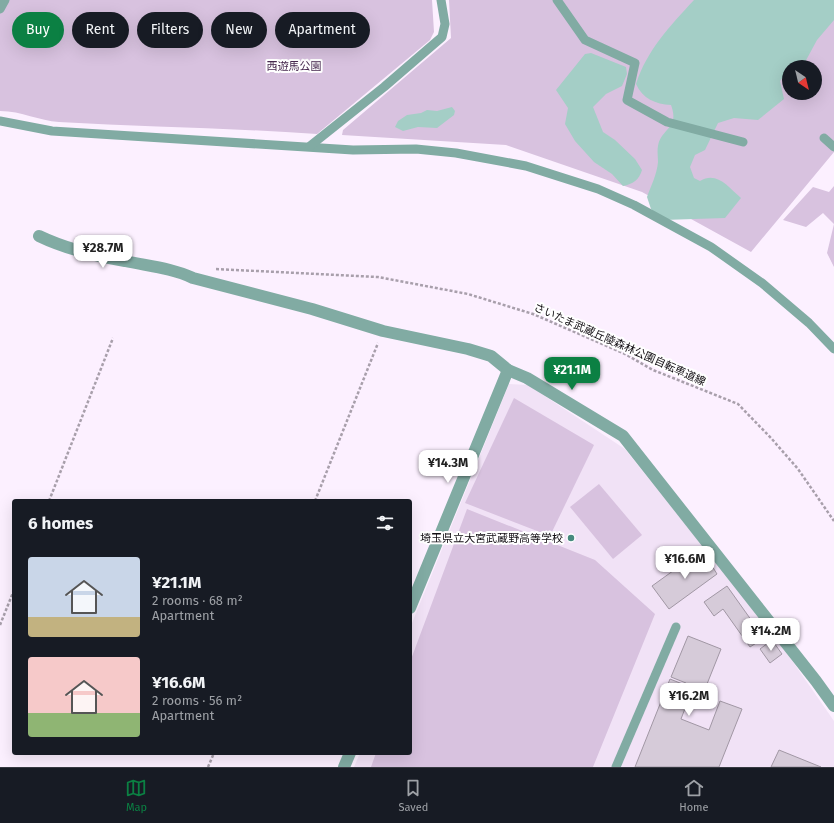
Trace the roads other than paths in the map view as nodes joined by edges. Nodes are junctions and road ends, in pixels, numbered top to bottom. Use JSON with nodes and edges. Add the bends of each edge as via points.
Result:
{"nodes":[{"id":1,"x":5,"y":0,"type":"edge"},
{"id":2,"x":441,"y":0,"type":"edge"},
{"id":3,"x":557,"y":0,"type":"edge"},
{"id":4,"x":0,"y":9,"type":"edge"},
{"id":5,"x":0,"y":121,"type":"edge"},
{"id":6,"x":824,"y":138,"type":"dead end"},
{"id":7,"x":743,"y":142,"type":"dead end"},
{"id":8,"x":310,"y":146,"type":"junction"},
{"id":9,"x":834,"y":147,"type":"edge"},
{"id":10,"x":39,"y":236,"type":"dead end"},
{"id":11,"x":834,"y":349,"type":"edge"},
{"id":12,"x":508,"y":370,"type":"junction"},
{"id":13,"x":412,"y":603,"type":"edge"},
{"id":14,"x":676,"y":628,"type":"dead end"},
{"id":15,"x":834,"y":706,"type":"edge"},
{"id":16,"x":349,"y":755,"type":"edge"},
{"id":17,"x":344,"y":767,"type":"edge"},
{"id":18,"x":616,"y":767,"type":"edge"}],
"edges":[{"from":1,"to":4,"type":"lane"},
{"from":2,"to":8,"type":"lane","via":[[445,24],[442,36],[384,87]]},
{"from":3,"to":7,"type":"lane","via":[[584,40],[635,63],[627,100],[667,122]]},
{"from":5,"to":8,"type":"lane","via":[[52,131]]},
{"from":6,"to":9,"type":"lane"},
{"from":8,"to":11,"type":"lane","via":[[353,150],[416,149],[456,153],[526,166],[598,189],[634,205],[711,247],[762,283],[809,323]]},
{"from":10,"to":12,"type":"street","via":[[60,246],[178,271],[193,278],[312,309],[383,331],[468,349],[491,356]]},
{"from":12,"to":13,"type":"street"},
{"from":12,"to":15,"type":"street","via":[[527,378],[623,436]]},
{"from":14,"to":18,"type":"lane"},
{"from":16,"to":17,"type":"street"}]}
